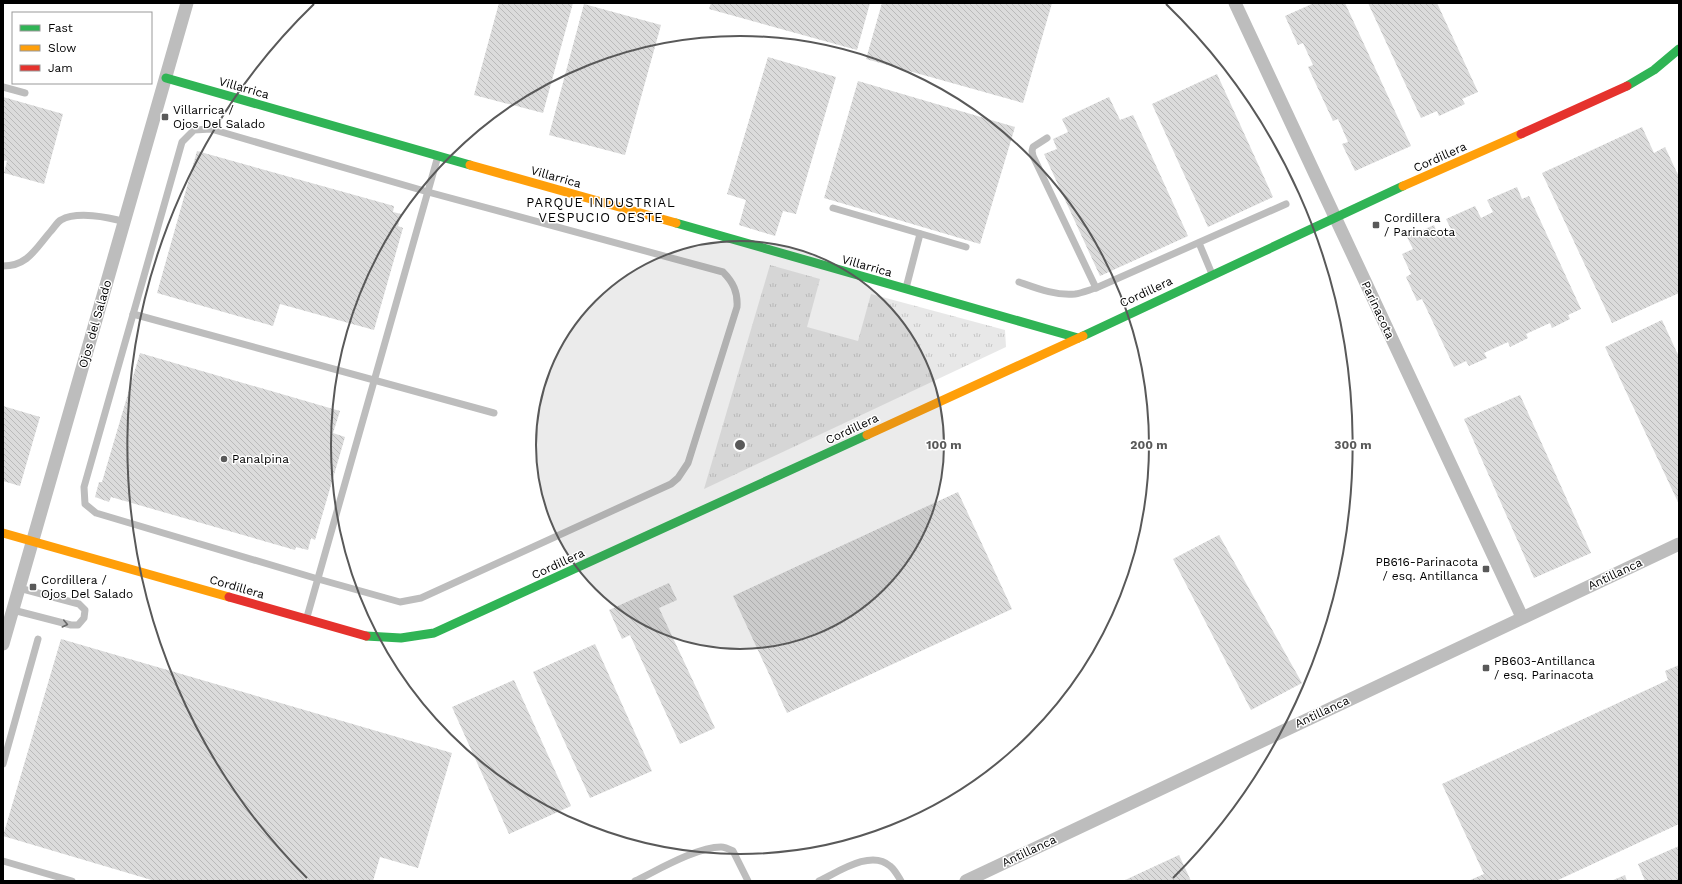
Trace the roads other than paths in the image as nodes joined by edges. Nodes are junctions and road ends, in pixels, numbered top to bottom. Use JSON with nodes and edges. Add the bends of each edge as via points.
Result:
{"nodes":[{"id":1,"x":187,"y":3,"type":"edge"},
{"id":2,"x":1235,"y":3,"type":"edge"},
{"id":3,"x":1679,"y":49,"type":"edge"},
{"id":4,"x":166,"y":78,"type":"junction"},
{"id":5,"x":3,"y":87,"type":"edge"},
{"id":6,"x":25,"y":93,"type":"dead end"},
{"id":7,"x":1047,"y":138,"type":"dead end"},
{"id":8,"x":438,"y":156,"type":"junction"},
{"id":9,"x":428,"y":192,"type":"junction"},
{"id":10,"x":1286,"y":204,"type":"dead end"},
{"id":11,"x":833,"y":208,"type":"dead end"},
{"id":12,"x":1335,"y":217,"type":"junction"},
{"id":13,"x":125,"y":222,"type":"junction"},
{"id":14,"x":920,"y":234,"type":"junction"},
{"id":15,"x":1199,"y":243,"type":"junction"},
{"id":16,"x":966,"y":247,"type":"dead end"},
{"id":17,"x":3,"y":266,"type":"edge"},
{"id":18,"x":1212,"y":274,"type":"junction"},
{"id":19,"x":1019,"y":282,"type":"dead end"},
{"id":20,"x":1096,"y":288,"type":"junction"},
{"id":21,"x":905,"y":289,"type":"junction"},
{"id":22,"x":133,"y":314,"type":"junction"},
{"id":23,"x":1078,"y":338,"type":"junction"},
{"id":24,"x":374,"y":380,"type":"junction"},
{"id":25,"x":494,"y":413,"type":"dead end"},
{"id":26,"x":3,"y":533,"type":"edge"},
{"id":27,"x":32,"y":541,"type":"junction"},
{"id":28,"x":1679,"y":544,"type":"edge"},
{"id":29,"x":318,"y":579,"type":"junction"},
{"id":30,"x":19,"y":588,"type":"junction"},
{"id":31,"x":13,"y":610,"type":"junction"},
{"id":32,"x":1522,"y":618,"type":"junction"},
{"id":33,"x":306,"y":619,"type":"junction"},
{"id":34,"x":38,"y":640,"type":"dead end"},
{"id":35,"x":3,"y":644,"type":"edge"},
{"id":36,"x":3,"y":764,"type":"edge"},
{"id":37,"x":3,"y":861,"type":"edge"},
{"id":38,"x":46,"y":873,"type":"junction"},
{"id":39,"x":60,"y":879,"type":"edge"},
{"id":40,"x":44,"y":881,"type":"edge"},
{"id":41,"x":72,"y":881,"type":"edge"},
{"id":42,"x":635,"y":881,"type":"edge"},
{"id":43,"x":748,"y":881,"type":"edge"},
{"id":44,"x":819,"y":881,"type":"edge"},
{"id":45,"x":901,"y":881,"type":"edge"},
{"id":46,"x":966,"y":881,"type":"edge"}],
"edges":[{"from":1,"to":4,"type":"street","name":"Ojos del Salado"},
{"from":2,"to":12,"type":"street","name":"Parinacota"},
{"from":3,"to":12,"type":"street","name":"Cordillera","via":[[1654,70],[1627,86]]},
{"from":4,"to":8,"type":"street","name":"Villarrica"},
{"from":4,"to":13,"type":"street","name":"Ojos del Salado"},
{"from":5,"to":6,"type":"lane"},
{"from":7,"to":20,"type":"lane","via":[[1033,147],[1033,156]]},
{"from":8,"to":9,"type":"lane"},
{"from":8,"to":21,"type":"street","name":"Villarrica"},
{"from":9,"to":22,"type":"lane","via":[[211,129],[194,130],[182,142]]},
{"from":9,"to":24,"type":"lane"},
{"from":9,"to":29,"type":"lane","via":[[723,272],[734,286],[737,307],[688,463],[678,478],[670,484],[421,598],[400,602]]},
{"from":10,"to":15,"type":"lane"},
{"from":11,"to":14,"type":"lane"},
{"from":12,"to":18,"type":"street","name":"Cordillera"},
{"from":12,"to":32,"type":"street","name":"Parinacota"},
{"from":13,"to":17,"type":"lane","via":[[103,216],[73,216],[61,220],[28,258],[18,264]]},
{"from":13,"to":27,"type":"street","name":"Ojos del Salado"},
{"from":14,"to":16,"type":"lane"},
{"from":14,"to":21,"type":"lane"},
{"from":15,"to":18,"type":"lane"},
{"from":15,"to":20,"type":"lane"},
{"from":18,"to":23,"type":"street","name":"Cordillera"},
{"from":19,"to":20,"type":"lane","via":[[1064,294],[1076,294]]},
{"from":21,"to":23,"type":"street","name":"Villarrica"},
{"from":22,"to":24,"type":"lane"},
{"from":22,"to":29,"type":"lane","via":[[84,488],[85,504],[96,513]]},
{"from":23,"to":33,"type":"street","name":"Cordillera","via":[[440,631],[409,638],[381,638]]},
{"from":24,"to":25,"type":"lane"},
{"from":24,"to":29,"type":"lane"},
{"from":26,"to":27,"type":"street","name":"Cordillera"},
{"from":27,"to":30,"type":"street","name":"Ojos del Salado"},
{"from":27,"to":33,"type":"street","name":"Cordillera"},
{"from":28,"to":32,"type":"street","name":"Antillanca"},
{"from":29,"to":33,"type":"lane"},
{"from":30,"to":31,"type":"street","name":"Ojos del Salado"},
{"from":31,"to":30,"type":"lane","one_way":true,"via":[[71,625],[78,625],[84,618],[85,610],[79,604]]},
{"from":31,"to":35,"type":"street","name":"Ojos del Salado"},
{"from":32,"to":46,"type":"street","name":"Antillanca"},
{"from":34,"to":36,"type":"lane"},
{"from":37,"to":38,"type":"lane"},
{"from":38,"to":39,"type":"lane"},
{"from":38,"to":40,"type":"lane"},
{"from":39,"to":41,"type":"lane"},
{"from":42,"to":43,"type":"lane","via":[[698,852],[723,847],[733,851]]},
{"from":44,"to":45,"type":"lane","via":[[871,859],[881,860],[890,865]]}]}
